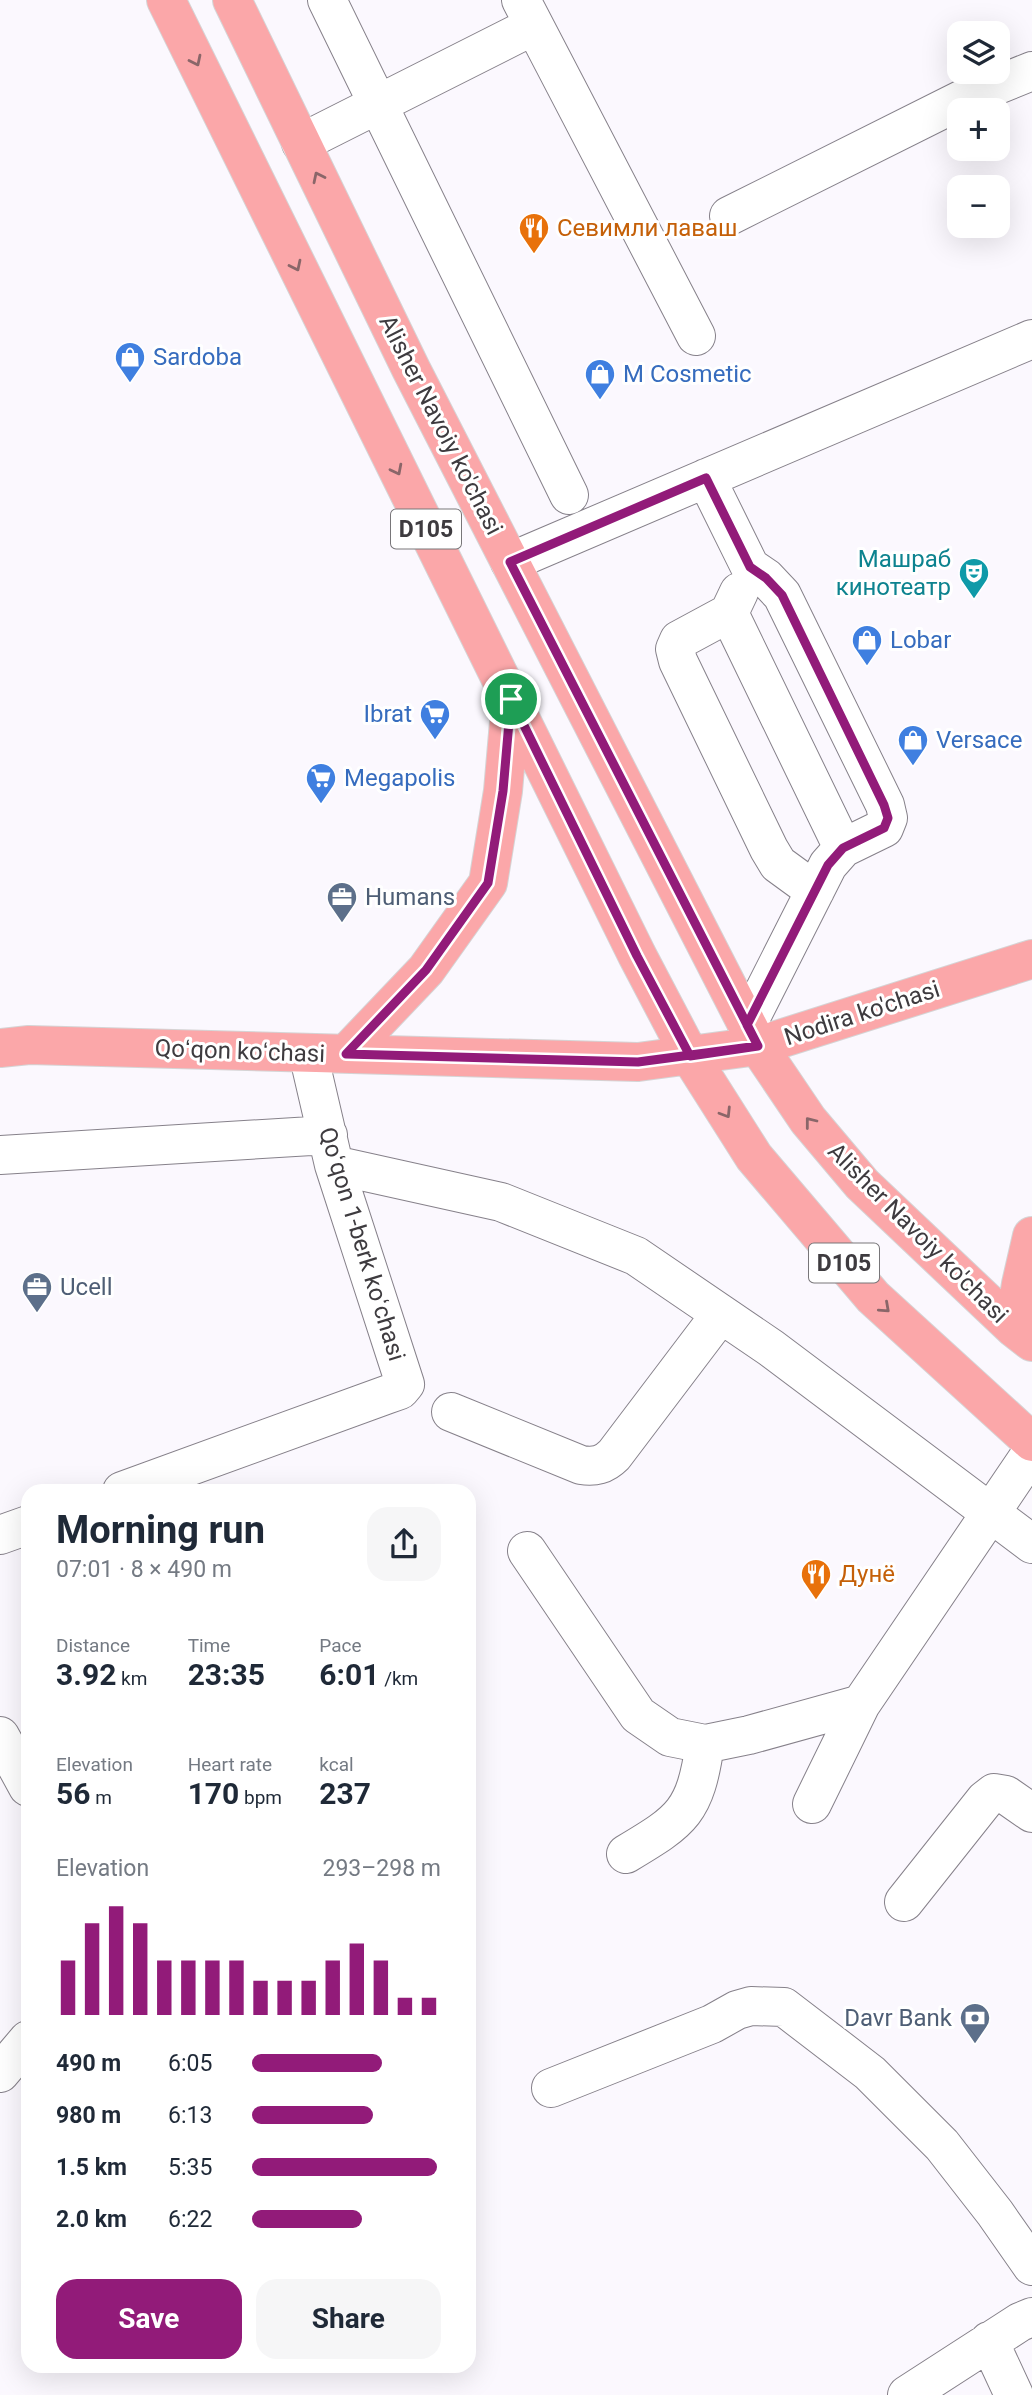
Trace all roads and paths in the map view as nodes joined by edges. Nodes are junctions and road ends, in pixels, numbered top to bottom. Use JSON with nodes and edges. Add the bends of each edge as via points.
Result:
{"nodes":[{"id":1,"x":166,"y":0,"type":"edge"},
{"id":2,"x":232,"y":0,"type":"edge"},
{"id":3,"x":327,"y":0,"type":"edge"},
{"id":4,"x":527,"y":13,"type":"edge"},
{"id":5,"x":1032,"y":71,"type":"edge"},
{"id":6,"x":377,"y":104,"type":"junction"},
{"id":7,"x":301,"y":143,"type":"junction"},
{"id":8,"x":729,"y":216,"type":"dead end"},
{"id":9,"x":696,"y":336,"type":"dead end"},
{"id":10,"x":1032,"y":339,"type":"edge"},
{"id":11,"x":706,"y":478,"type":"junction"},
{"id":12,"x":569,"y":495,"type":"dead end"},
{"id":13,"x":510,"y":562,"type":"junction"},
{"id":14,"x":750,"y":567,"type":"junction"},
{"id":15,"x":729,"y":613,"type":"junction"},
{"id":16,"x":511,"y":699,"type":"junction"},
{"id":17,"x":843,"y":848,"type":"junction"},
{"id":18,"x":815,"y":891,"type":"junction"},
{"id":19,"x":1032,"y":959,"type":"edge"},
{"id":20,"x":752,"y":1035,"type":"junction"},
{"id":21,"x":0,"y":1048,"type":"edge"},
{"id":22,"x":308,"y":1053,"type":"junction"},
{"id":23,"x":346,"y":1054,"type":"junction"},
{"id":24,"x":690,"y":1056,"type":"junction"},
{"id":25,"x":331,"y":1150,"type":"junction"},
{"id":26,"x":0,"y":1155,"type":"edge"},
{"id":27,"x":1032,"y":1236,"type":"edge"},
{"id":28,"x":720,"y":1315,"type":"junction"},
{"id":29,"x":1023,"y":1335,"type":"edge"},
{"id":30,"x":451,"y":1412,"type":"dead end"},
{"id":31,"x":1032,"y":1442,"type":"edge"},
{"id":32,"x":1032,"y":1452,"type":"edge"},
{"id":33,"x":141,"y":1484,"type":"edge"},
{"id":34,"x":990,"y":1514,"type":"junction"},
{"id":35,"x":21,"y":1528,"type":"edge"},
{"id":36,"x":0,"y":1535,"type":"edge"},
{"id":37,"x":1032,"y":1544,"type":"edge"},
{"id":38,"x":527,"y":1551,"type":"dead end"},
{"id":39,"x":860,"y":1704,"type":"junction"},
{"id":40,"x":0,"y":1736,"type":"edge"},
{"id":41,"x":705,"y":1744,"type":"junction"},
{"id":42,"x":17,"y":1784,"type":"edge"},
{"id":43,"x":811,"y":1804,"type":"dead end"},
{"id":44,"x":1032,"y":1813,"type":"edge"},
{"id":45,"x":626,"y":1854,"type":"dead end"},
{"id":46,"x":904,"y":1902,"type":"dead end"},
{"id":47,"x":21,"y":2048,"type":"edge"},
{"id":48,"x":0,"y":2073,"type":"edge"},
{"id":49,"x":551,"y":2088,"type":"dead end"},
{"id":50,"x":1032,"y":2266,"type":"edge"},
{"id":51,"x":1032,"y":2317,"type":"edge"},
{"id":52,"x":989,"y":2341,"type":"junction"},
{"id":53,"x":907,"y":2395,"type":"edge"},
{"id":54,"x":1014,"y":2395,"type":"edge"}],
"edges":[{"from":1,"to":16,"type":"main road","number":"D105","one_way":true},
{"from":2,"to":7,"type":"main road","name":"Alisher Navoiy ko'chasi","number":"D105"},
{"from":3,"to":6,"type":"street"},
{"from":4,"to":6,"type":"street"},
{"from":4,"to":9,"type":"street"},
{"from":5,"to":8,"type":"street","via":[[963,99]]},
{"from":6,"to":7,"type":"street"},
{"from":6,"to":12,"type":"street"},
{"from":13,"to":7,"type":"main road","name":"Alisher Navoiy ko'chasi","number":"D105","one_way":true},
{"from":10,"to":11,"type":"street"},
{"from":11,"to":13,"type":"street"},
{"from":11,"to":14,"type":"street"},
{"from":13,"to":20,"type":"main road","name":"Alisher Navoiy ko'chasi","number":"D105"},
{"from":14,"to":15,"type":"street"},
{"from":14,"to":17,"type":"street","via":[[782,595],[884,805],[888,818],[884,828]]},
{"from":15,"to":17,"type":"street"},
{"from":15,"to":18,"type":"street","via":[[678,640],[678,662],[774,857]]},
{"from":16,"to":23,"type":"main road","via":[[488,883],[426,970]]},
{"from":16,"to":24,"type":"main road","number":"D105"},
{"from":17,"to":18,"type":"street"},
{"from":18,"to":20,"type":"street"},
{"from":19,"to":20,"type":"main road","name":"Nodira ko'chasi"},
{"from":20,"to":24,"type":"main road","name":"Nodira ko'chasi"},
{"from":29,"to":20,"type":"main road","name":"Alisher Navoiy ko'chasi","number":"D105","one_way":true,"via":[[862,1184],[808,1120]]},
{"from":21,"to":22,"type":"main road","name":"Qoʻqon koʻchasi"},
{"from":22,"to":23,"type":"main road","name":"Qoʻqon koʻchasi"},
{"from":22,"to":25,"type":"street","name":"Qoʻqon 1-berk koʻchasi"},
{"from":23,"to":24,"type":"main road","name":"Qoʻqon koʻchasi","via":[[638,1062]]},
{"from":24,"to":31,"type":"main road","number":"D105","one_way":true,"via":[[754,1157],[873,1297]]},
{"from":25,"to":26,"type":"street"},
{"from":25,"to":28,"type":"street","via":[[501,1202],[635,1256]]},
{"from":25,"to":33,"type":"street","name":"Qoʻqon 1-berk koʻchasi","via":[[405,1384],[400,1390]]},
{"from":27,"to":29,"type":"main road","via":[[1021,1284]]},
{"from":28,"to":30,"type":"street","via":[[607,1462],[581,1465]]},
{"from":28,"to":34,"type":"street","via":[[771,1348]]},
{"from":32,"to":34,"type":"street"},
{"from":34,"to":37,"type":"street"},
{"from":34,"to":39,"type":"street"},
{"from":35,"to":36,"type":"street"},
{"from":38,"to":41,"type":"street","via":[[638,1715],[670,1737]]},
{"from":39,"to":41,"type":"street"},
{"from":39,"to":43,"type":"street"},
{"from":40,"to":42,"type":"street"},
{"from":41,"to":45,"type":"street","via":[[701,1775],[687,1809],[666,1830]]},
{"from":44,"to":46,"type":"street","via":[[1006,1795],[994,1793]]},
{"from":47,"to":48,"type":"street"},
{"from":49,"to":50,"type":"street","via":[[737,2010],[784,2007],[870,2073],[942,2145]]},
{"from":51,"to":52,"type":"street"},
{"from":52,"to":53,"type":"street"},
{"from":52,"to":54,"type":"street"}]}
